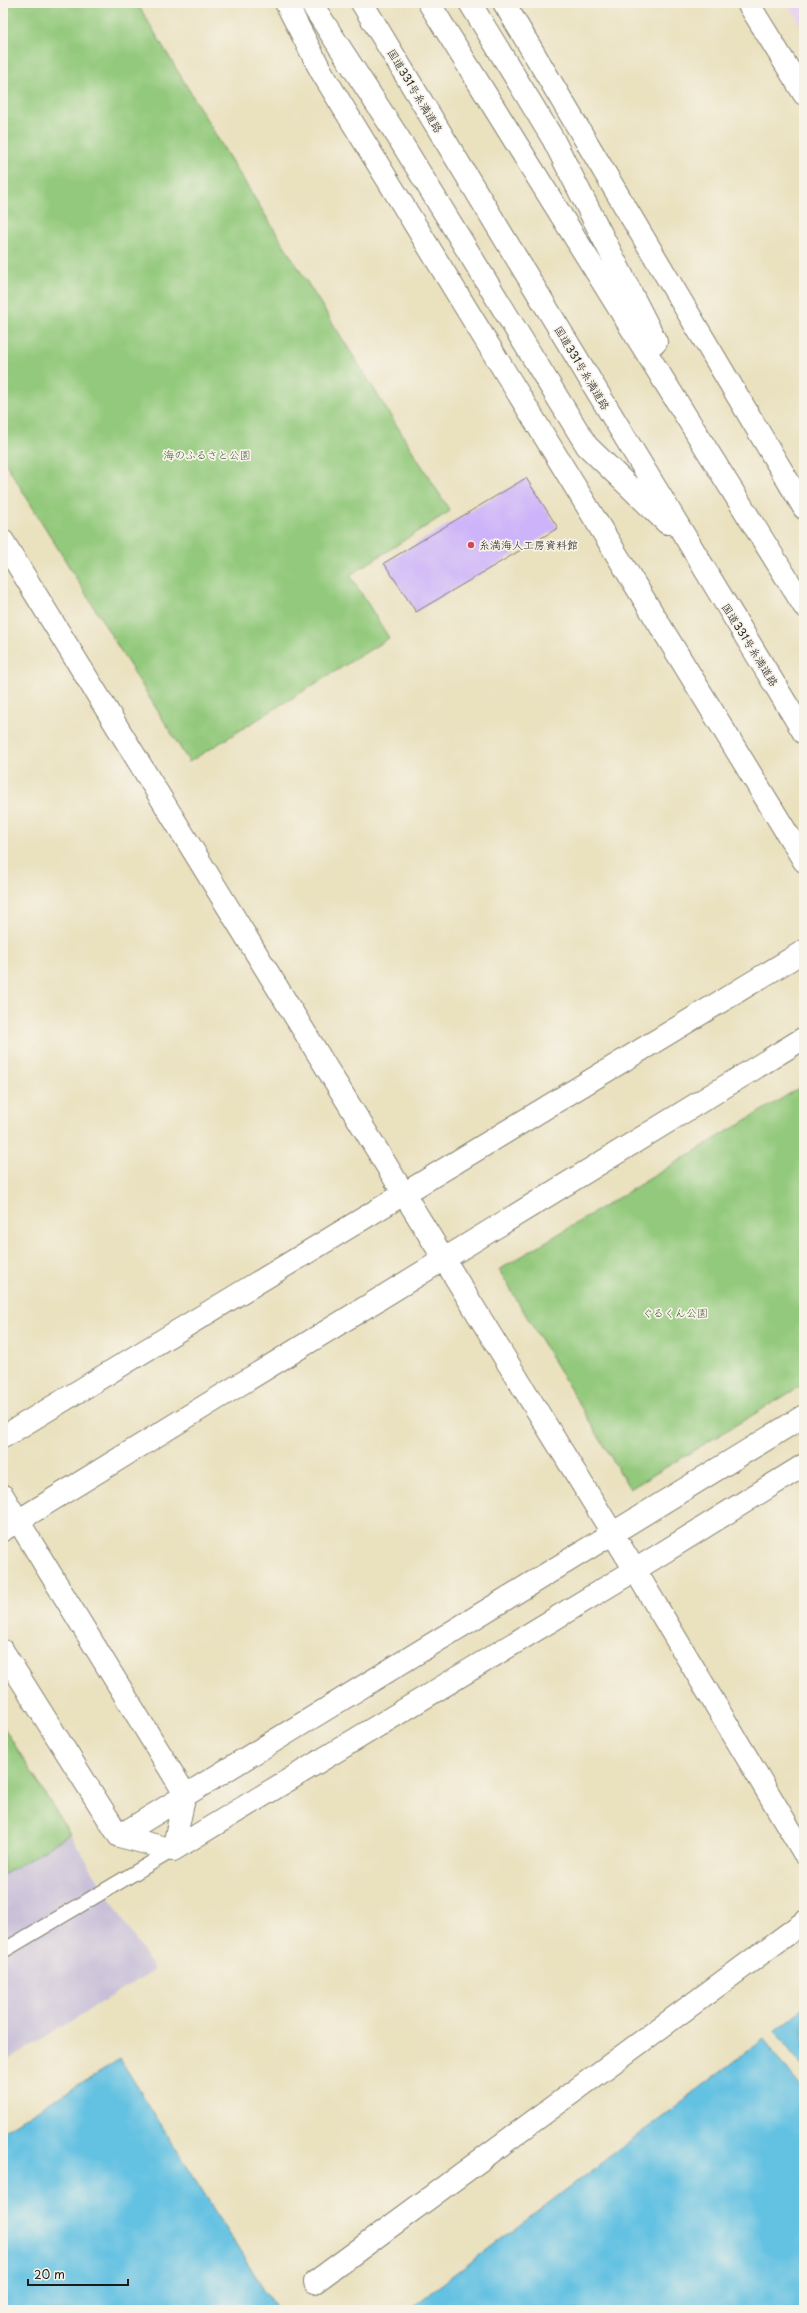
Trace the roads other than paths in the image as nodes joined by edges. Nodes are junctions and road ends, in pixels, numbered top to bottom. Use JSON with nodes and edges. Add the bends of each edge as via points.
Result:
{"nodes":[{"id":1,"x":286,"y":3,"type":"edge"},
{"id":2,"x":311,"y":3,"type":"edge"},
{"id":3,"x":362,"y":3,"type":"edge"},
{"id":4,"x":429,"y":3,"type":"edge"},
{"id":5,"x":470,"y":3,"type":"edge"},
{"id":6,"x":504,"y":3,"type":"edge"},
{"id":7,"x":748,"y":3,"type":"edge"},
{"id":8,"x":804,"y":94,"type":"edge"},
{"id":9,"x":722,"y":472,"type":"junction"},
{"id":10,"x":804,"y":508,"type":"edge"},
{"id":11,"x":3,"y":541,"type":"edge"},
{"id":12,"x":688,"y":543,"type":"junction"},
{"id":13,"x":804,"y":606,"type":"edge"},
{"id":14,"x":804,"y":733,"type":"edge"},
{"id":15,"x":804,"y":862,"type":"edge"},
{"id":16,"x":804,"y":951,"type":"edge"},
{"id":17,"x":804,"y":1038,"type":"edge"},
{"id":18,"x":404,"y":1193,"type":"junction"},
{"id":19,"x":443,"y":1258,"type":"junction"},
{"id":20,"x":804,"y":1416,"type":"edge"},
{"id":21,"x":3,"y":1437,"type":"edge"},
{"id":22,"x":804,"y":1465,"type":"edge"},
{"id":23,"x":3,"y":1496,"type":"edge"},
{"id":24,"x":11,"y":1525,"type":"edge"},
{"id":25,"x":613,"y":1535,"type":"junction"},
{"id":26,"x":635,"y":1570,"type":"junction"},
{"id":27,"x":3,"y":1651,"type":"edge"},
{"id":28,"x":185,"y":1794,"type":"junction"},
{"id":29,"x":119,"y":1836,"type":"junction"},
{"id":30,"x":173,"y":1850,"type":"junction"},
{"id":31,"x":804,"y":1853,"type":"edge"},
{"id":32,"x":804,"y":1922,"type":"edge"},
{"id":33,"x":3,"y":1951,"type":"edge"},
{"id":34,"x":315,"y":2282,"type":"dead end"}],
"edges":[{"from":1,"to":15,"type":"main road","via":[[325,78]]},
{"from":2,"to":12,"type":"main road","via":[[398,137],[587,446]]},
{"from":3,"to":12,"type":"main road","name":"国道331号糸満道路"},
{"from":4,"to":9,"type":"main road"},
{"from":5,"to":9,"type":"main road","via":[[553,139]]},
{"from":6,"to":10,"type":"main road"},
{"from":7,"to":8,"type":"main road"},
{"from":9,"to":13,"type":"main road"},
{"from":11,"to":18,"type":"main road"},
{"from":12,"to":14,"type":"main road","name":"国道331号糸満道路"},
{"from":16,"to":18,"type":"main road"},
{"from":17,"to":19,"type":"main road"},
{"from":18,"to":19,"type":"main road"},
{"from":18,"to":21,"type":"main road"},
{"from":19,"to":24,"type":"main road"},
{"from":19,"to":25,"type":"main road"},
{"from":20,"to":25,"type":"main road"},
{"from":22,"to":26,"type":"main road"},
{"from":23,"to":24,"type":"main road"},
{"from":24,"to":28,"type":"main road"},
{"from":25,"to":26,"type":"main road"},
{"from":25,"to":28,"type":"main road"},
{"from":26,"to":30,"type":"main road"},
{"from":26,"to":31,"type":"main road"},
{"from":27,"to":29,"type":"main road"},
{"from":28,"to":29,"type":"main road"},
{"from":28,"to":30,"type":"main road"},
{"from":29,"to":30,"type":"main road"},
{"from":30,"to":33,"type":"lane"},
{"from":32,"to":34,"type":"main road"}]}
